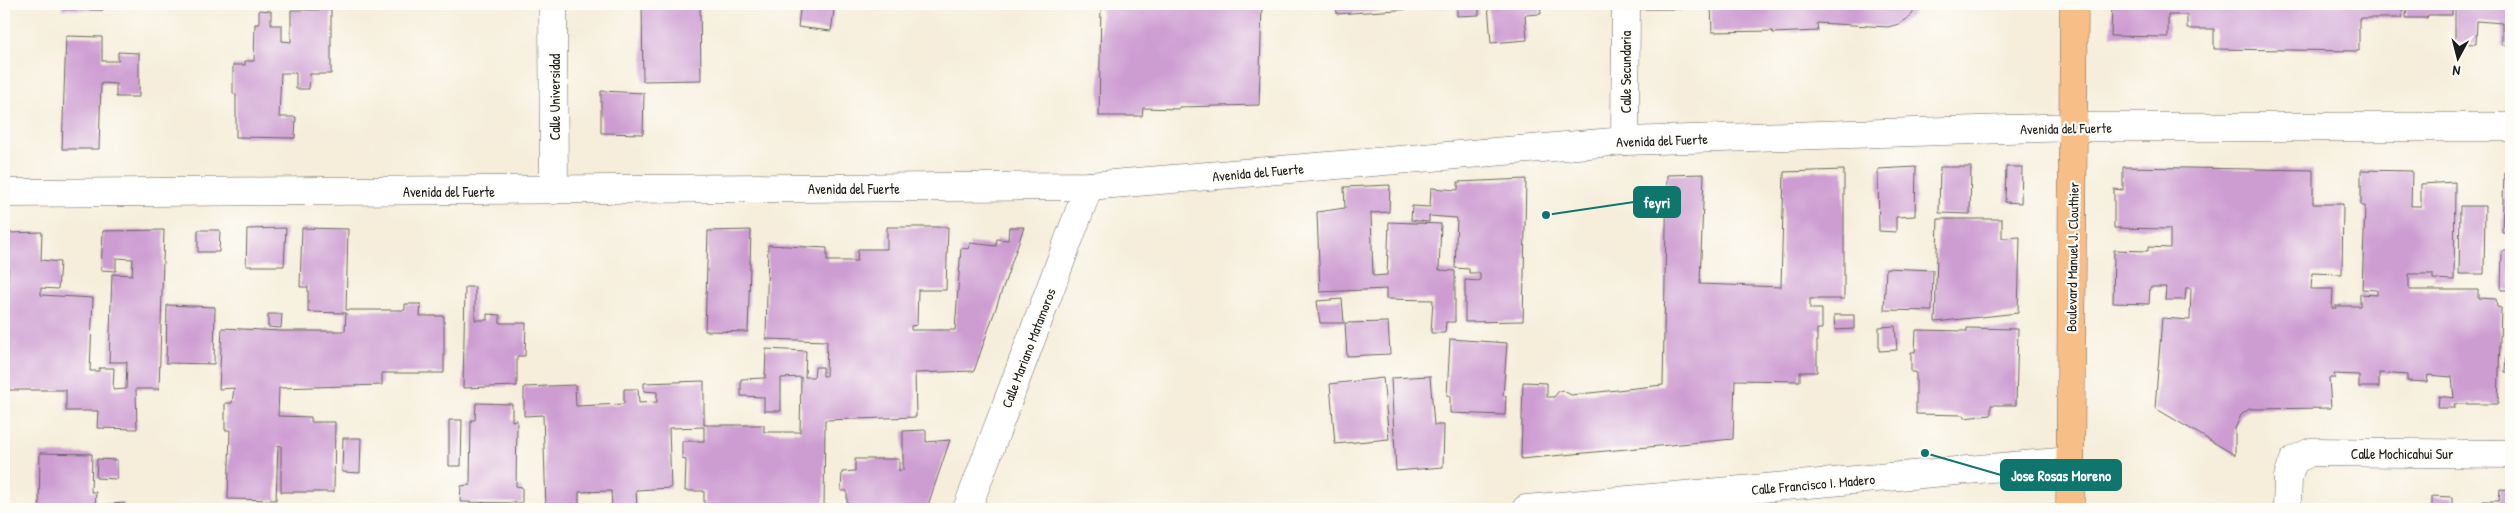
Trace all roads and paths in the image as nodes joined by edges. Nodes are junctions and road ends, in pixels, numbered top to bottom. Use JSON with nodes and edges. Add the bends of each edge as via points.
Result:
{"nodes":[{"id":1,"x":553,"y":4,"type":"edge"},
{"id":2,"x":1626,"y":4,"type":"edge"},
{"id":3,"x":2074,"y":4,"type":"edge"},
{"id":4,"x":2073,"y":127,"type":"junction"},
{"id":5,"x":2511,"y":127,"type":"edge"},
{"id":6,"x":1625,"y":141,"type":"junction"},
{"id":7,"x":1089,"y":186,"type":"junction"},
{"id":8,"x":554,"y":190,"type":"junction"},
{"id":9,"x":4,"y":193,"type":"edge"},
{"id":10,"x":2511,"y":454,"type":"edge"},
{"id":11,"x":2070,"y":461,"type":"junction"},
{"id":12,"x":967,"y":509,"type":"edge"},
{"id":13,"x":1526,"y":509,"type":"edge"},
{"id":14,"x":2070,"y":509,"type":"edge"},
{"id":15,"x":2288,"y":509,"type":"edge"}],
"edges":[{"from":1,"to":8,"type":"street","name":"Calle Universidad"},
{"from":2,"to":6,"type":"street","name":"Calle Secundaria"},
{"from":3,"to":4,"type":"main road","name":"Boulevard Manuel J. Clouthier"},
{"from":4,"to":5,"type":"street","name":"Avenida del Fuerte"},
{"from":4,"to":6,"type":"street","name":"Avenida del Fuerte"},
{"from":4,"to":11,"type":"main road","name":"Boulevard Manuel J. Clouthier"},
{"from":6,"to":7,"type":"street","name":"Avenida del Fuerte"},
{"from":7,"to":8,"type":"street","name":"Avenida del Fuerte"},
{"from":7,"to":12,"type":"street","name":"Calle Mariano Matamoros"},
{"from":8,"to":9,"type":"street","name":"Avenida del Fuerte"},
{"from":10,"to":15,"type":"street","name":"Calle Mochicahui Sur","via":[[2311,452],[2294,460],[2288,478]]},
{"from":11,"to":13,"type":"street","name":"Calle Francisco I. Madero"},
{"from":11,"to":14,"type":"main road","name":"Boulevard Manuel J. Clouthier"}]}
